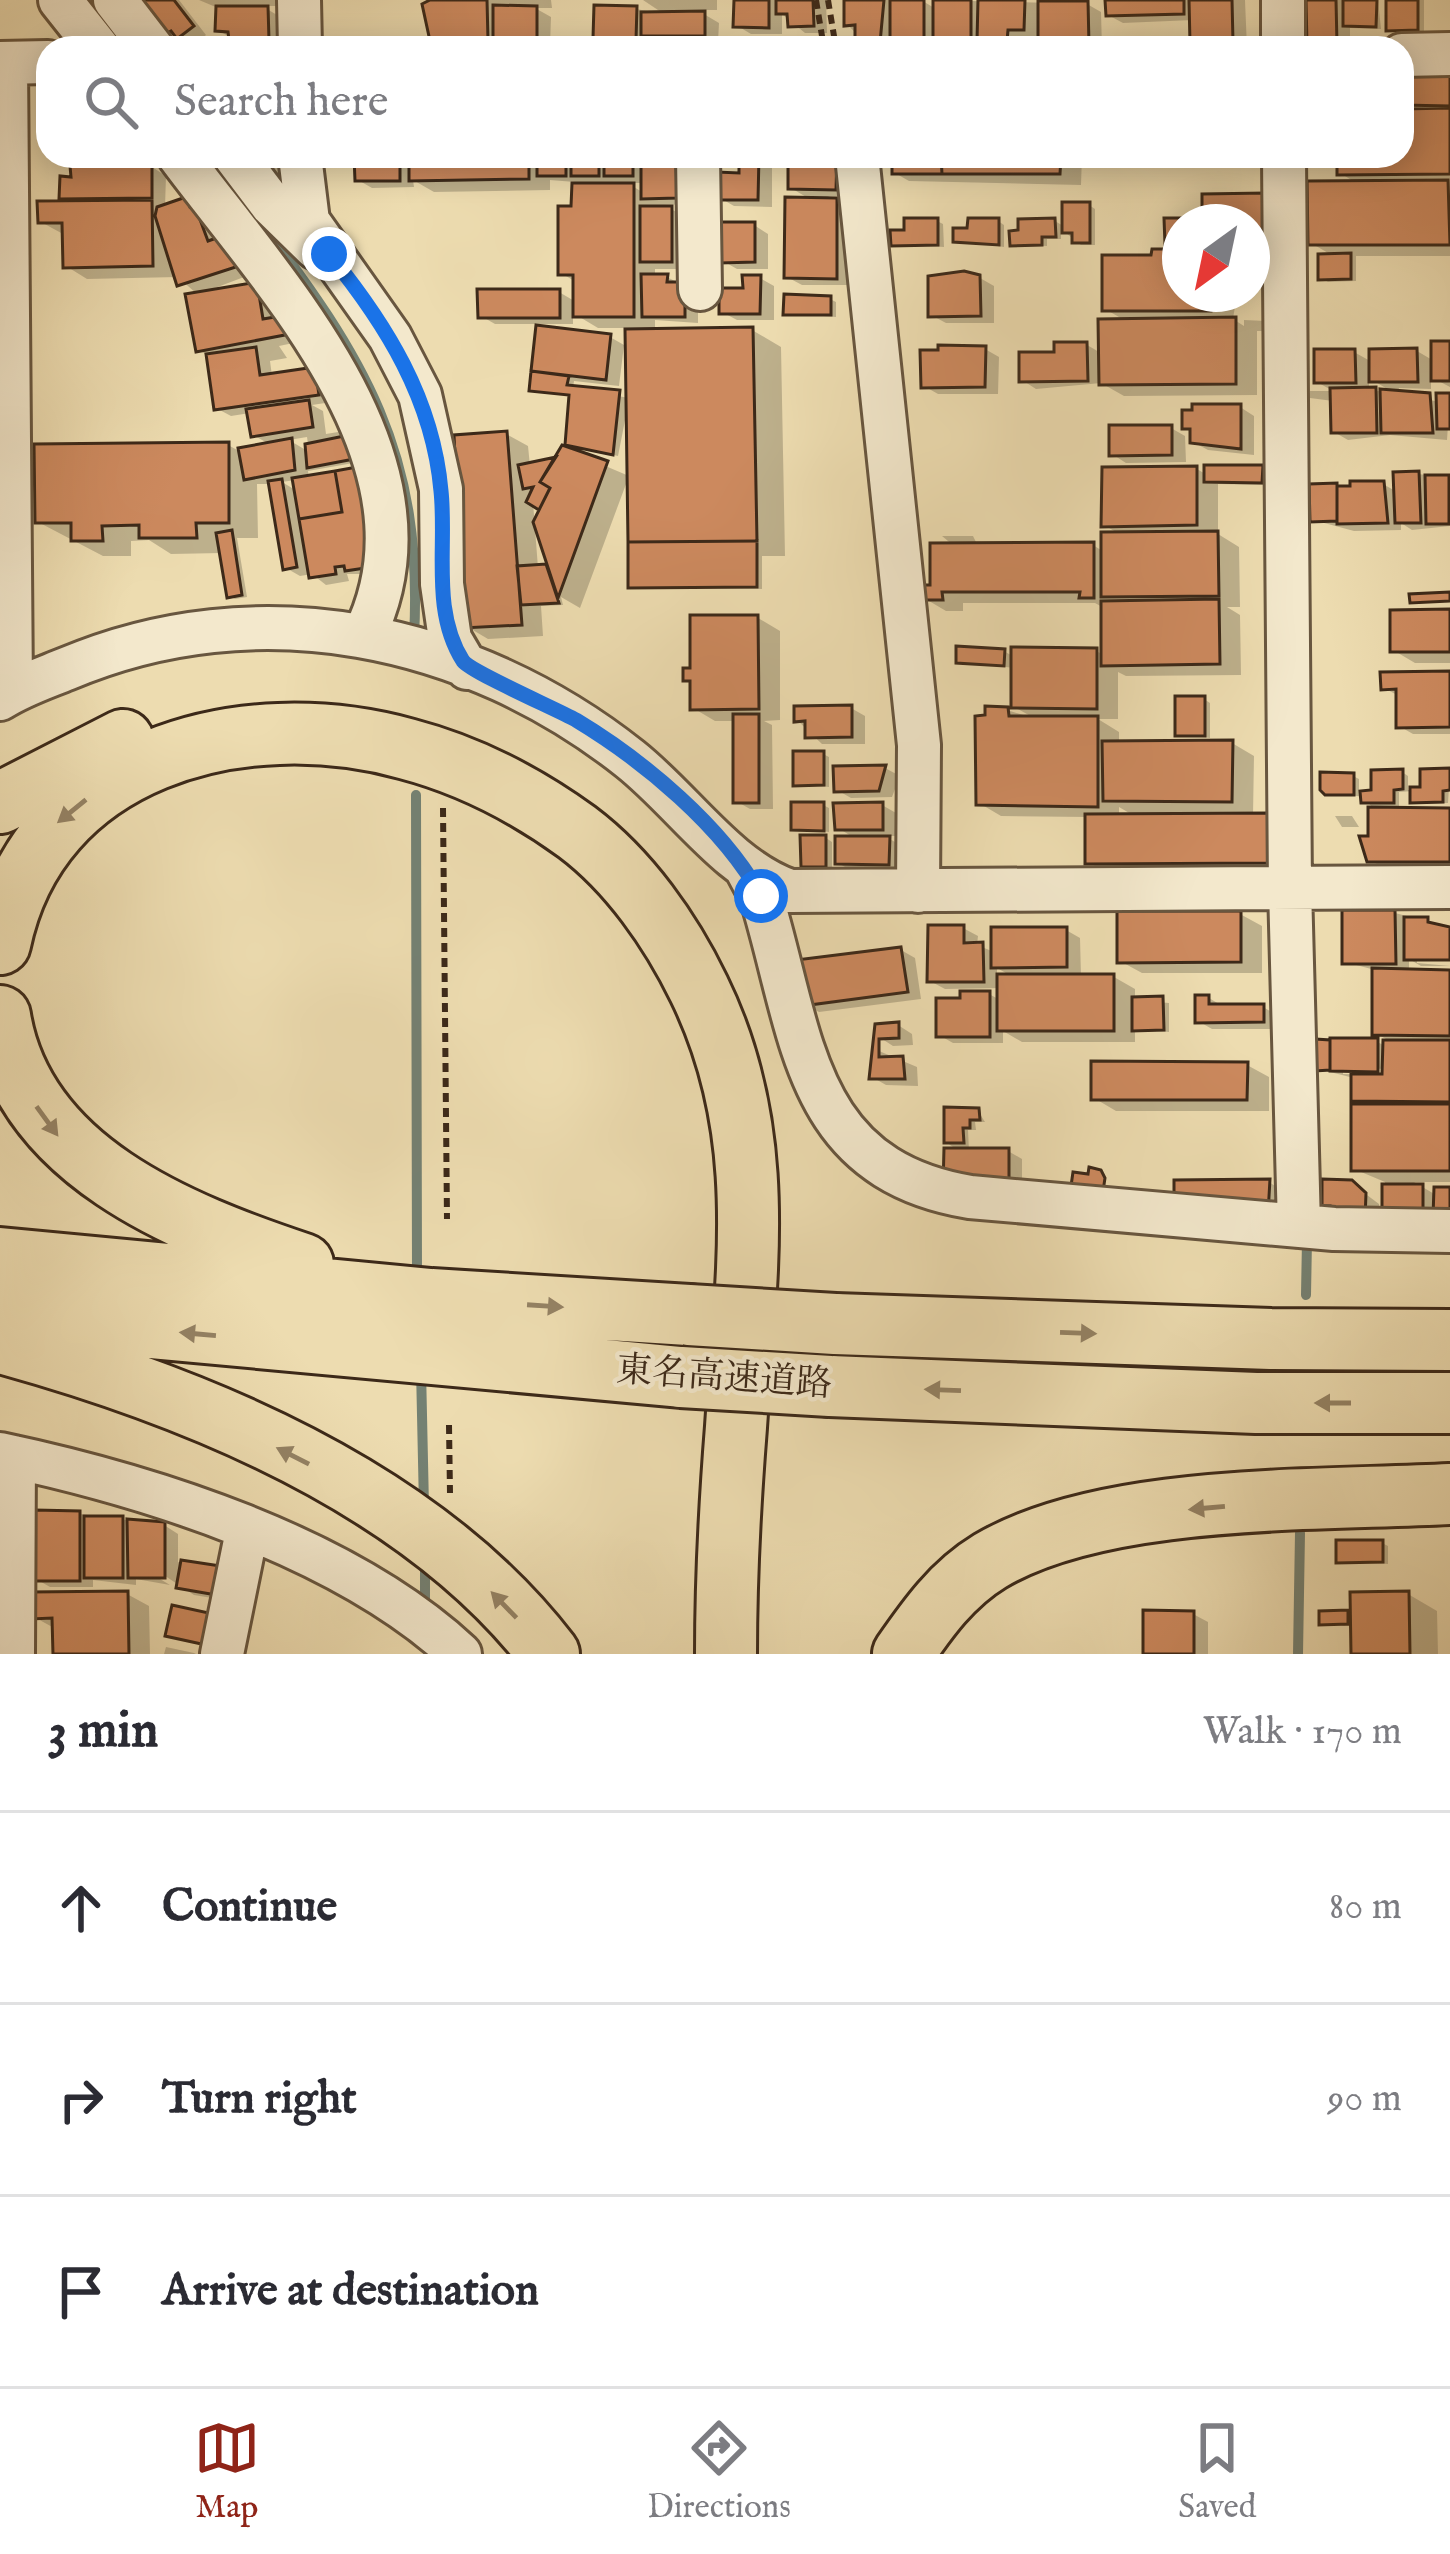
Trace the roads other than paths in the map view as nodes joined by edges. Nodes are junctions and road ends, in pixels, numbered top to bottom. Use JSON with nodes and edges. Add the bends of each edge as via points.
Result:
{"nodes":[{"id":1,"x":60,"y":0,"type":"edge"},
{"id":2,"x":115,"y":0,"type":"edge"},
{"id":3,"x":299,"y":0,"type":"edge"},
{"id":4,"x":1283,"y":0,"type":"edge"},
{"id":5,"x":88,"y":36,"type":"edge"},
{"id":6,"x":143,"y":36,"type":"edge"},
{"id":7,"x":299,"y":36,"type":"edge"},
{"id":8,"x":1283,"y":36,"type":"edge"},
{"id":9,"x":1450,"y":54,"type":"edge"},
{"id":10,"x":1414,"y":55,"type":"edge"},
{"id":11,"x":36,"y":62,"type":"edge"},
{"id":12,"x":3,"y":63,"type":"edge"},
{"id":13,"x":188,"y":168,"type":"edge"},
{"id":14,"x":244,"y":168,"type":"edge"},
{"id":15,"x":301,"y":168,"type":"edge"},
{"id":16,"x":698,"y":168,"type":"edge"},
{"id":17,"x":858,"y":168,"type":"edge"},
{"id":18,"x":1284,"y":168,"type":"edge"},
{"id":19,"x":700,"y":289,"type":"dead end"},
{"id":20,"x":360,"y":291,"type":"junction"},
{"id":21,"x":428,"y":421,"type":"junction"},
{"id":22,"x":367,"y":439,"type":"junction"},
{"id":23,"x":441,"y":489,"type":"junction"},
{"id":24,"x":385,"y":498,"type":"junction"},
{"id":25,"x":370,"y":636,"type":"junction"},
{"id":26,"x":452,"y":661,"type":"junction"},
{"id":27,"x":6,"y":695,"type":"edge"},
{"id":28,"x":0,"y":803,"type":"edge"},
{"id":29,"x":746,"y":868,"type":"junction"},
{"id":30,"x":1450,"y":887,"type":"edge"},
{"id":31,"x":1291,"y":888,"type":"junction"},
{"id":32,"x":918,"y":890,"type":"junction"},
{"id":33,"x":0,"y":944,"type":"edge"},
{"id":34,"x":0,"y":1016,"type":"edge"},
{"id":35,"x":1300,"y":1226,"type":"junction"},
{"id":36,"x":1450,"y":1232,"type":"edge"},
{"id":37,"x":0,"y":1258,"type":"edge"},
{"id":38,"x":417,"y":1313,"type":"junction"},
{"id":39,"x":0,"y":1314,"type":"edge"},
{"id":40,"x":1450,"y":1340,"type":"edge"},
{"id":41,"x":0,"y":1343,"type":"edge"},
{"id":42,"x":1450,"y":1403,"type":"edge"},
{"id":43,"x":7,"y":1455,"type":"edge"},
{"id":44,"x":1450,"y":1493,"type":"edge"},
{"id":45,"x":248,"y":1531,"type":"junction"},
{"id":46,"x":400,"y":1624,"type":"edge"},
{"id":47,"x":453,"y":1648,"type":"edge"},
{"id":48,"x":13,"y":1654,"type":"edge"},
{"id":49,"x":222,"y":1654,"type":"edge"},
{"id":50,"x":550,"y":1654,"type":"edge"},
{"id":51,"x":726,"y":1654,"type":"edge"},
{"id":52,"x":764,"y":1654,"type":"edge"},
{"id":53,"x":903,"y":1654,"type":"edge"}],
"edges":[{"from":1,"to":5,"type":"street"},
{"from":2,"to":6,"type":"street"},
{"from":3,"to":7,"type":"street"},
{"from":4,"to":8,"type":"street"},
{"from":9,"to":10,"type":"street"},
{"from":11,"to":12,"type":"street"},
{"from":12,"to":27,"type":"street"},
{"from":13,"to":22,"type":"street","via":[[328,357]]},
{"from":14,"to":20,"type":"street"},
{"from":15,"to":20,"type":"street","via":[[308,221]]},
{"from":16,"to":19,"type":"street"},
{"from":17,"to":32,"type":"street","via":[[919,745]]},
{"from":18,"to":31,"type":"street"},
{"from":20,"to":21,"type":"street"},
{"from":21,"to":22,"type":"street"},
{"from":21,"to":23,"type":"street"},
{"from":22,"to":24,"type":"street"},
{"from":23,"to":24,"type":"street"},
{"from":23,"to":26,"type":"street"},
{"from":24,"to":25,"type":"street","via":[[384,596]]},
{"from":25,"to":26,"type":"street"},
{"from":25,"to":27,"type":"street","via":[[247,625],[167,636]]},
{"from":26,"to":29,"type":"street","via":[[581,723]]},
{"from":28,"to":52,"type":"highway","via":[[150,728],[228,708],[327,708],[444,728],[507,756],[582,800],[642,856],[711,946],[760,1054],[770,1102],[782,1239]]},
{"from":29,"to":32,"type":"street","via":[[790,891]]},
{"from":29,"to":35,"type":"street","via":[[821,1103],[868,1158],[932,1191],[970,1198]]},
{"from":30,"to":31,"type":"street"},
{"from":31,"to":32,"type":"street"},
{"from":31,"to":35,"type":"street"},
{"from":51,"to":33,"type":"highway","one_way":true,"via":[[752,1247],[743,1136],[699,989],[638,892],[580,835],[466,768],[404,748],[345,736],[245,737],[143,764],[58,821],[27,862]]},
{"from":34,"to":38,"type":"highway","one_way":true,"via":[[25,1090],[58,1137],[108,1176],[242,1244]]},
{"from":35,"to":36,"type":"street"},
{"from":37,"to":38,"type":"highway","name":"東名高速道路"},
{"from":38,"to":39,"type":"highway","name":"東名高速道路","one_way":true},
{"from":38,"to":40,"type":"highway","name":"東名高速道路","one_way":true,"bridge":true},
{"from":42,"to":38,"type":"highway","name":"東名高速道路","one_way":true,"bridge":true,"via":[[1256,1403],[681,1377]]},
{"from":50,"to":41,"type":"highway","one_way":true,"via":[[433,1526],[196,1409]]},
{"from":43,"to":45,"type":"street","via":[[97,1476]]},
{"from":43,"to":48,"type":"street"},
{"from":44,"to":53,"type":"highway","one_way":true,"via":[[1217,1507],[1054,1532],[973,1575],[940,1602]]},
{"from":45,"to":46,"type":"street","via":[[314,1559]]},
{"from":45,"to":49,"type":"street"},
{"from":46,"to":47,"type":"street"}]}
